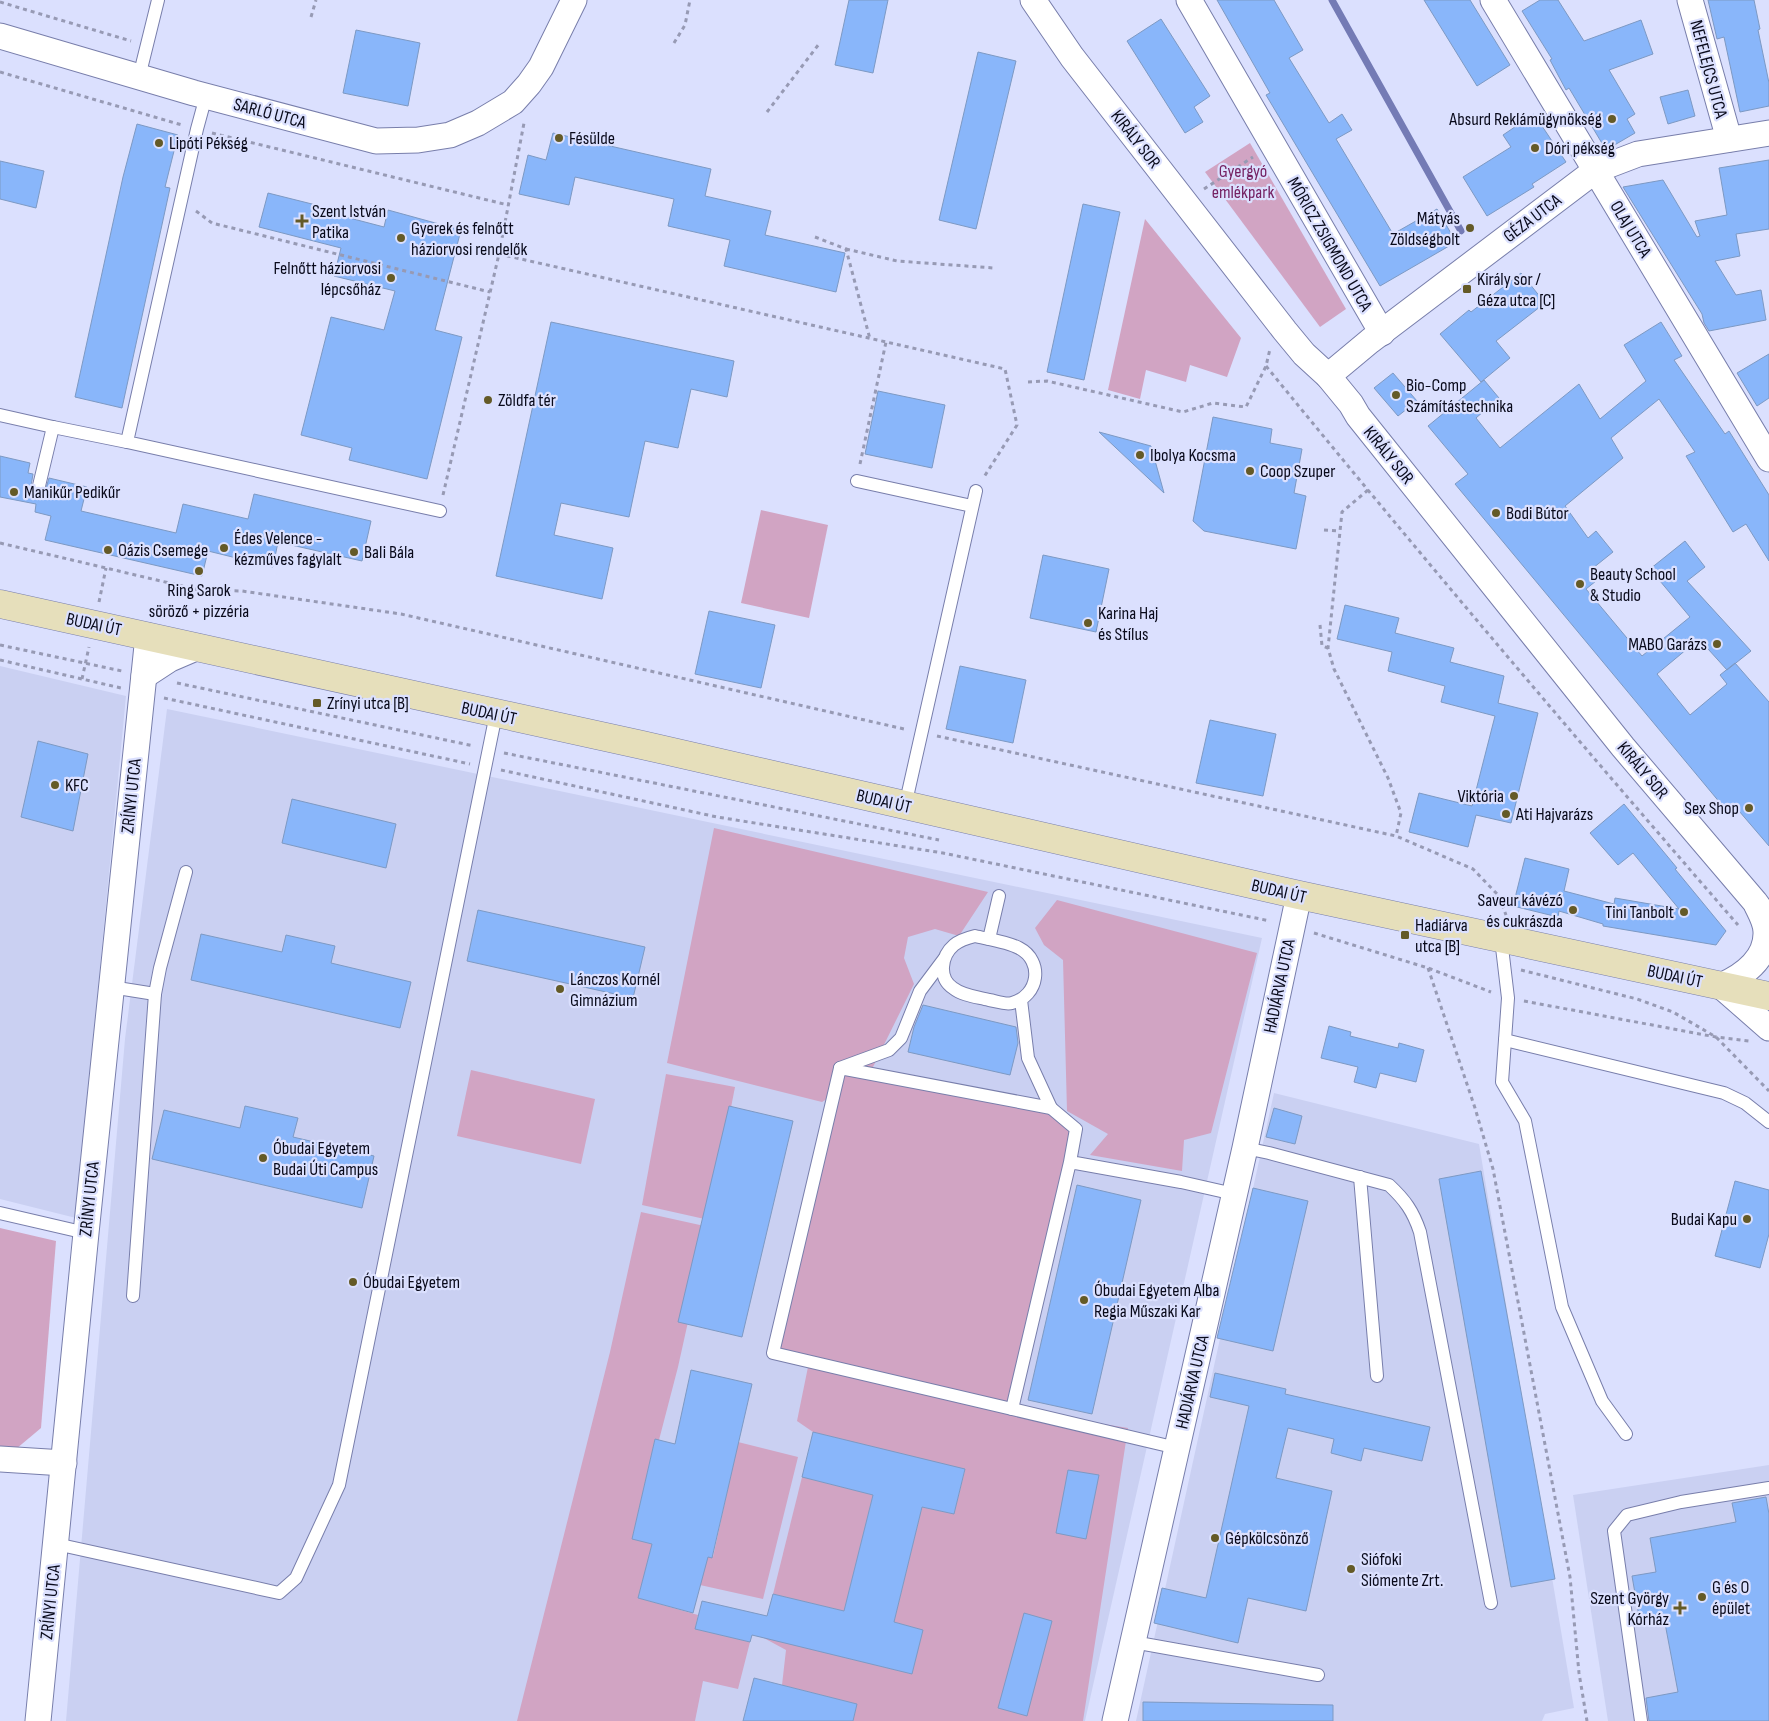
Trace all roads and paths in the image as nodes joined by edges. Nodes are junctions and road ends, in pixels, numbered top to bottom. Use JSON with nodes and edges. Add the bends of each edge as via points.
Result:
{"nodes":[{"id":1,"x":158,"y":0,"type":"edge"},
{"id":2,"x":316,"y":0,"type":"edge"},
{"id":3,"x":574,"y":0,"type":"edge"},
{"id":4,"x":690,"y":0,"type":"edge"},
{"id":5,"x":1033,"y":0,"type":"edge"},
{"id":6,"x":1189,"y":0,"type":"edge"},
{"id":7,"x":1493,"y":0,"type":"edge"},
{"id":8,"x":1690,"y":0,"type":"edge"},
{"id":9,"x":0,"y":2,"type":"edge"},
{"id":10,"x":311,"y":18,"type":"dead end"},
{"id":11,"x":0,"y":36,"type":"edge"},
{"id":12,"x":674,"y":44,"type":"dead end"},
{"id":13,"x":819,"y":44,"type":"dead end"},
{"id":14,"x":148,"y":46,"type":"junction"},
{"id":15,"x":0,"y":72,"type":"edge"},
{"id":16,"x":139,"y":77,"type":"junction"},
{"id":17,"x":206,"y":96,"type":"junction"},
{"id":18,"x":767,"y":112,"type":"dead end"},
{"id":19,"x":525,"y":121,"type":"dead end"},
{"id":20,"x":197,"y":129,"type":"junction"},
{"id":21,"x":1769,"y":133,"type":"edge"},
{"id":22,"x":1728,"y":139,"type":"junction"},
{"id":23,"x":1273,"y":145,"type":"junction"},
{"id":24,"x":1596,"y":170,"type":"junction"},
{"id":25,"x":181,"y":200,"type":"junction"},
{"id":26,"x":1184,"y":202,"type":"junction"},
{"id":27,"x":508,"y":206,"type":"junction"},
{"id":28,"x":815,"y":237,"type":"dead end"},
{"id":29,"x":846,"y":249,"type":"junction"},
{"id":30,"x":499,"y":254,"type":"junction"},
{"id":31,"x":994,"y":268,"type":"dead end"},
{"id":32,"x":490,"y":292,"type":"junction"},
{"id":33,"x":1382,"y":333,"type":"junction"},
{"id":34,"x":870,"y":339,"type":"junction"},
{"id":35,"x":886,"y":342,"type":"junction"},
{"id":36,"x":1272,"y":343,"type":"dead end"},
{"id":37,"x":1266,"y":366,"type":"junction"},
{"id":38,"x":1328,"y":376,"type":"junction"},
{"id":39,"x":1028,"y":382,"type":"dead end"},
{"id":40,"x":0,"y":415,"type":"edge"},
{"id":41,"x":53,"y":427,"type":"junction"},
{"id":42,"x":127,"y":442,"type":"junction"},
{"id":43,"x":1769,"y":459,"type":"edge"},
{"id":44,"x":857,"y":481,"type":"joint"},
{"id":45,"x":38,"y":490,"type":"dead end"},
{"id":46,"x":1368,"y":490,"type":"junction"},
{"id":47,"x":976,"y":491,"type":"joint"},
{"id":48,"x":972,"y":506,"type":"junction"},
{"id":49,"x":440,"y":511,"type":"joint"},
{"id":50,"x":1324,"y":530,"type":"dead end"},
{"id":51,"x":1340,"y":531,"type":"junction"},
{"id":52,"x":0,"y":543,"type":"edge"},
{"id":53,"x":0,"y":604,"type":"edge"},
{"id":54,"x":1320,"y":625,"type":"dead end"},
{"id":55,"x":148,"y":636,"type":"junction"},
{"id":56,"x":0,"y":645,"type":"edge"},
{"id":57,"x":198,"y":647,"type":"junction"},
{"id":58,"x":1328,"y":648,"type":"junction"},
{"id":59,"x":0,"y":660,"type":"edge"},
{"id":60,"x":143,"y":685,"type":"junction"},
{"id":61,"x":496,"y":714,"type":"junction"},
{"id":62,"x":921,"y":733,"type":"junction"},
{"id":63,"x":488,"y":749,"type":"junction"},
{"id":64,"x":485,"y":767,"type":"junction"},
{"id":65,"x":905,"y":806,"type":"junction"},
{"id":66,"x":1396,"y":836,"type":"junction"},
{"id":67,"x":945,"y":842,"type":"dead end"},
{"id":68,"x":186,"y":872,"type":"dead end"},
{"id":69,"x":999,"y":896,"type":"dead end"},
{"id":70,"x":1299,"y":896,"type":"junction"},
{"id":71,"x":1764,"y":912,"type":"edge"},
{"id":72,"x":1292,"y":926,"type":"junction"},
{"id":73,"x":1742,"y":929,"type":"dead end"},
{"id":74,"x":1505,"y":930,"type":"junction"},
{"id":75,"x":989,"y":940,"type":"junction"},
{"id":76,"x":945,"y":957,"type":"junction"},
{"id":77,"x":1504,"y":966,"type":"junction"},
{"id":78,"x":1428,"y":968,"type":"junction"},
{"id":79,"x":1721,"y":986,"type":"junction"},
{"id":80,"x":112,"y":987,"type":"junction"},
{"id":81,"x":155,"y":994,"type":"junction"},
{"id":82,"x":1769,"y":996,"type":"edge"},
{"id":83,"x":1508,"y":998,"type":"junction"},
{"id":84,"x":1021,"y":1000,"type":"junction"},
{"id":85,"x":1760,"y":1035,"type":"edge"},
{"id":86,"x":1716,"y":1037,"type":"junction"},
{"id":87,"x":1505,"y":1040,"type":"junction"},
{"id":88,"x":840,"y":1068,"type":"junction"},
{"id":89,"x":1769,"y":1091,"type":"edge"},
{"id":90,"x":1051,"y":1108,"type":"junction"},
{"id":91,"x":1769,"y":1122,"type":"edge"},
{"id":92,"x":1245,"y":1148,"type":"junction"},
{"id":93,"x":1070,"y":1162,"type":"junction"},
{"id":94,"x":1360,"y":1177,"type":"junction"},
{"id":95,"x":1234,"y":1194,"type":"junction"},
{"id":96,"x":0,"y":1213,"type":"edge"},
{"id":97,"x":86,"y":1232,"type":"junction"},
{"id":98,"x":133,"y":1296,"type":"dead end"},
{"id":99,"x":1377,"y":1376,"type":"dead end"},
{"id":100,"x":1012,"y":1409,"type":"junction"},
{"id":101,"x":1626,"y":1434,"type":"dead end"},
{"id":102,"x":1177,"y":1448,"type":"junction"},
{"id":103,"x":0,"y":1459,"type":"edge"},
{"id":104,"x":64,"y":1463,"type":"junction"},
{"id":105,"x":1769,"y":1488,"type":"edge"},
{"id":106,"x":56,"y":1544,"type":"junction"},
{"id":107,"x":1491,"y":1603,"type":"dead end"},
{"id":108,"x":1133,"y":1642,"type":"junction"},
{"id":109,"x":1318,"y":1675,"type":"dead end"},
{"id":110,"x":38,"y":1721,"type":"edge"},
{"id":111,"x":1115,"y":1721,"type":"edge"},
{"id":112,"x":1587,"y":1721,"type":"edge"},
{"id":113,"x":1641,"y":1721,"type":"edge"}],
"edges":[{"from":1,"to":14,"type":"lane"},
{"from":2,"to":10,"type":"path"},
{"from":3,"to":17,"type":"street","name":"SARLÓ UTCA","via":[[541,67],[513,102],[478,124],[450,135],[376,141]]},
{"from":4,"to":12,"type":"path","via":[[685,25]]},
{"from":5,"to":26,"type":"street","name":"KIRÁLY SOR","via":[[1072,57]]},
{"from":6,"to":23,"type":"street","name":"MÓRICZ ZSIGMOND UTCA"},
{"from":7,"to":24,"type":"street","name":"OLAJ UTCA"},
{"from":8,"to":22,"type":"street","name":"NEFELEJCS UTCA"},
{"from":9,"to":14,"type":"path"},
{"from":11,"to":16,"type":"street","name":"SARLÓ UTCA"},
{"from":13,"to":18,"type":"path"},
{"from":14,"to":16,"type":"lane"},
{"from":15,"to":20,"type":"path"},
{"from":16,"to":17,"type":"street","name":"SARLÓ UTCA"},
{"from":17,"to":20,"type":"lane"},
{"from":19,"to":27,"type":"path"},
{"from":20,"to":25,"type":"lane"},
{"from":20,"to":27,"type":"path"},
{"from":21,"to":22,"type":"street","name":"GÉZA UTCA"},
{"from":22,"to":24,"type":"street","name":"GÉZA UTCA","via":[[1638,154]]},
{"from":23,"to":26,"type":"path"},
{"from":23,"to":33,"type":"street","name":"MÓRICZ ZSIGMOND UTCA"},
{"from":24,"to":33,"type":"street","name":"GÉZA UTCA"},
{"from":24,"to":43,"type":"street","name":"OLAJ UTCA"},
{"from":25,"to":32,"type":"path","via":[[212,223]]},
{"from":25,"to":42,"type":"lane"},
{"from":26,"to":38,"type":"street","name":"KIRÁLY SOR","via":[[1304,354]]},
{"from":27,"to":30,"type":"path"},
{"from":28,"to":29,"type":"path"},
{"from":29,"to":31,"type":"path","via":[[897,261]]},
{"from":29,"to":34,"type":"path"},
{"from":30,"to":32,"type":"path"},
{"from":30,"to":34,"type":"path"},
{"from":32,"to":49,"type":"path"},
{"from":33,"to":38,"type":"street","name":"GÉZA UTCA"},
{"from":34,"to":35,"type":"path"},
{"from":35,"to":44,"type":"path"},
{"from":35,"to":47,"type":"path","via":[[1005,369],[1017,425]]},
{"from":36,"to":37,"type":"path"},
{"from":37,"to":39,"type":"path","via":[[1246,407],[1213,403],[1183,412],[1047,381]]},
{"from":37,"to":46,"type":"path"},
{"from":38,"to":71,"type":"street","name":"KIRÁLY SOR","via":[[1623,747]]},
{"from":40,"to":41,"type":"lane"},
{"from":41,"to":42,"type":"lane"},
{"from":41,"to":45,"type":"lane"},
{"from":42,"to":49,"type":"lane"},
{"from":44,"to":48,"type":"lane"},
{"from":46,"to":51,"type":"path","via":[[1342,512]]},
{"from":46,"to":73,"type":"path"},
{"from":47,"to":48,"type":"lane"},
{"from":48,"to":62,"type":"lane"},
{"from":50,"to":51,"type":"path"},
{"from":51,"to":58,"type":"path"},
{"from":52,"to":62,"type":"path","via":[[199,590],[242,591],[401,614]]},
{"from":53,"to":55,"type":"main road","name":"BUDAI ÚT"},
{"from":54,"to":58,"type":"path","via":[[1322,646]]},
{"from":55,"to":57,"type":"main road","name":"BUDAI ÚT"},
{"from":55,"to":60,"type":"street","name":"ZRÍNYI UTCA"},
{"from":56,"to":60,"type":"path"},
{"from":57,"to":60,"type":"street","via":[[170,660]]},
{"from":57,"to":61,"type":"main road","name":"BUDAI ÚT"},
{"from":58,"to":66,"type":"path","via":[[1334,669],[1388,778],[1401,813]]},
{"from":59,"to":60,"type":"path"},
{"from":60,"to":63,"type":"path"},
{"from":60,"to":64,"type":"path"},
{"from":60,"to":80,"type":"street","name":"ZRÍNYI UTCA"},
{"from":61,"to":63,"type":"lane"},
{"from":61,"to":65,"type":"main road","name":"BUDAI ÚT"},
{"from":62,"to":65,"type":"lane"},
{"from":62,"to":66,"type":"path"},
{"from":63,"to":64,"type":"lane"},
{"from":63,"to":67,"type":"path"},
{"from":64,"to":72,"type":"path","via":[[717,817],[943,853]]},
{"from":64,"to":106,"type":"lane","via":[[339,1484],[296,1578],[279,1593]]},
{"from":65,"to":70,"type":"main road","name":"BUDAI ÚT"},
{"from":66,"to":74,"type":"path","via":[[1473,868],[1499,896]]},
{"from":68,"to":81,"type":"lane"},
{"from":69,"to":75,"type":"lane"},
{"from":70,"to":72,"type":"street","name":"HADIÁRVA UTCA"},
{"from":70,"to":74,"type":"main road","name":"BUDAI ÚT"},
{"from":71,"to":79,"type":"street","name":"KIRÁLY SOR","via":[[1766,932],[1761,954],[1744,974]]},
{"from":72,"to":78,"type":"path"},
{"from":72,"to":92,"type":"street","name":"HADIÁRVA UTCA"},
{"from":74,"to":77,"type":"lane"},
{"from":74,"to":79,"type":"main road","name":"BUDAI ÚT"},
{"from":75,"to":76,"type":"lane","via":[[975,936],[963,939]]},
{"from":75,"to":84,"type":"lane","via":[[1018,947],[1028,954],[1035,975],[1034,986]]},
{"from":76,"to":84,"type":"lane","via":[[942,968],[945,980],[953,988],[1009,1004]]},
{"from":76,"to":88,"type":"lane","via":[[920,992],[902,1038],[889,1050]]},
{"from":77,"to":83,"type":"lane"},
{"from":77,"to":86,"type":"path","via":[[1637,999],[1673,1012]]},
{"from":78,"to":83,"type":"path"},
{"from":78,"to":112,"type":"path","via":[[1493,1169],[1570,1578]]},
{"from":79,"to":82,"type":"main road","name":"BUDAI ÚT"},
{"from":79,"to":85,"type":"street"},
{"from":80,"to":81,"type":"lane"},
{"from":80,"to":97,"type":"street","name":"ZRÍNYI UTCA"},
{"from":81,"to":98,"type":"lane"},
{"from":83,"to":86,"type":"path"},
{"from":83,"to":87,"type":"lane"},
{"from":84,"to":90,"type":"lane","via":[[1028,1058]]},
{"from":85,"to":86,"type":"path"},
{"from":86,"to":89,"type":"path"},
{"from":87,"to":91,"type":"lane","via":[[1724,1093],[1745,1103]]},
{"from":87,"to":101,"type":"lane","via":[[1502,1082],[1525,1121],[1562,1307],[1602,1401]]},
{"from":88,"to":90,"type":"lane"},
{"from":88,"to":100,"type":"lane","via":[[773,1353]]},
{"from":90,"to":93,"type":"lane","via":[[1076,1129]]},
{"from":92,"to":94,"type":"lane"},
{"from":92,"to":95,"type":"street","name":"HADIÁRVA UTCA"},
{"from":93,"to":95,"type":"lane"},
{"from":93,"to":100,"type":"lane"},
{"from":94,"to":99,"type":"lane"},
{"from":94,"to":107,"type":"lane","via":[[1389,1185],[1414,1214],[1420,1232]]},
{"from":95,"to":102,"type":"street","name":"HADIÁRVA UTCA"},
{"from":96,"to":97,"type":"lane"},
{"from":97,"to":104,"type":"street","name":"ZRÍNYI UTCA"},
{"from":100,"to":102,"type":"lane"},
{"from":102,"to":108,"type":"street","name":"HADIÁRVA UTCA"},
{"from":103,"to":104,"type":"street"},
{"from":104,"to":106,"type":"street","name":"ZRÍNYI UTCA"},
{"from":105,"to":113,"type":"lane","via":[[1680,1502],[1627,1515],[1614,1531]]},
{"from":106,"to":110,"type":"street","name":"ZRÍNYI UTCA"},
{"from":108,"to":109,"type":"lane"},
{"from":108,"to":111,"type":"street","name":"HADIÁRVA UTCA"}]}
